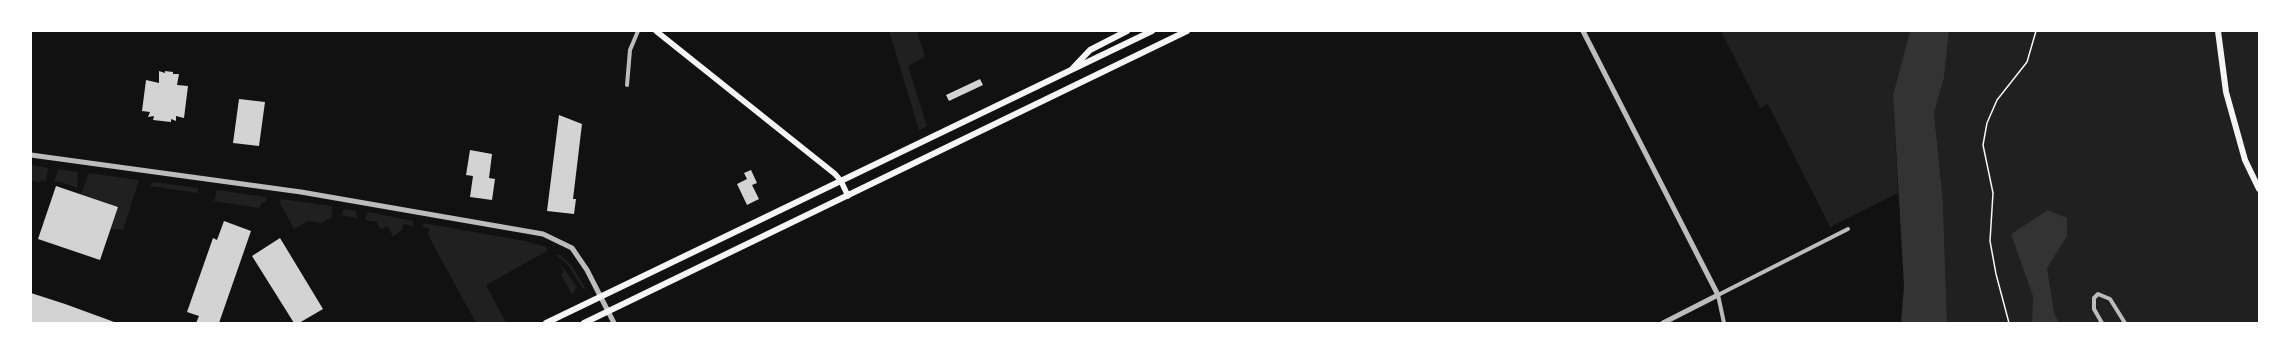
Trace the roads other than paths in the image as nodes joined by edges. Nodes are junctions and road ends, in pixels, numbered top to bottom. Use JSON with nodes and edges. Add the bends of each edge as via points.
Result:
{"nodes":[{"id":1,"x":638,"y":31,"type":"edge"},
{"id":2,"x":656,"y":31,"type":"edge"},
{"id":3,"x":1126,"y":31,"type":"edge"},
{"id":4,"x":1152,"y":31,"type":"edge"},
{"id":5,"x":1187,"y":31,"type":"edge"},
{"id":6,"x":1584,"y":31,"type":"edge"},
{"id":7,"x":2218,"y":31,"type":"edge"},
{"id":8,"x":1071,"y":71,"type":"junction"},
{"id":9,"x":626,"y":84,"type":"dead end"},
{"id":10,"x":31,"y":155,"type":"edge"},
{"id":11,"x":841,"y":181,"type":"junction"},
{"id":12,"x":2259,"y":189,"type":"edge"},
{"id":13,"x":848,"y":196,"type":"junction"},
{"id":14,"x":1848,"y":229,"type":"dead end"},
{"id":15,"x":1718,"y":295,"type":"junction"},
{"id":16,"x":600,"y":296,"type":"junction"},
{"id":17,"x":608,"y":311,"type":"junction"},
{"id":18,"x":546,"y":323,"type":"edge"},
{"id":19,"x":584,"y":323,"type":"edge"},
{"id":20,"x":614,"y":323,"type":"edge"},
{"id":21,"x":1663,"y":323,"type":"edge"},
{"id":22,"x":1724,"y":323,"type":"edge"},
{"id":23,"x":2102,"y":323,"type":"edge"},
{"id":24,"x":2125,"y":323,"type":"edge"}],
"edges":[{"from":1,"to":9,"type":"street","via":[[630,50]]},
{"from":2,"to":11,"type":"main road"},
{"from":3,"to":8,"type":"main road","via":[[1090,50]]},
{"from":4,"to":8,"type":"main road"},
{"from":5,"to":13,"type":"main road"},
{"from":6,"to":15,"type":"street"},
{"from":7,"to":12,"type":"main road","via":[[2226,92],[2246,160]]},
{"from":8,"to":11,"type":"main road"},
{"from":10,"to":16,"type":"street","via":[[301,192],[543,234],[572,248]]},
{"from":11,"to":13,"type":"main road"},
{"from":11,"to":16,"type":"main road"},
{"from":13,"to":17,"type":"main road"},
{"from":14,"to":15,"type":"street"},
{"from":15,"to":21,"type":"street"},
{"from":15,"to":22,"type":"street"},
{"from":16,"to":17,"type":"street"},
{"from":16,"to":18,"type":"main road"},
{"from":17,"to":19,"type":"main road"},
{"from":17,"to":20,"type":"street"},
{"from":23,"to":24,"type":"street","via":[[2094,309],[2094,298],[2098,294],[2110,299]]}]}
